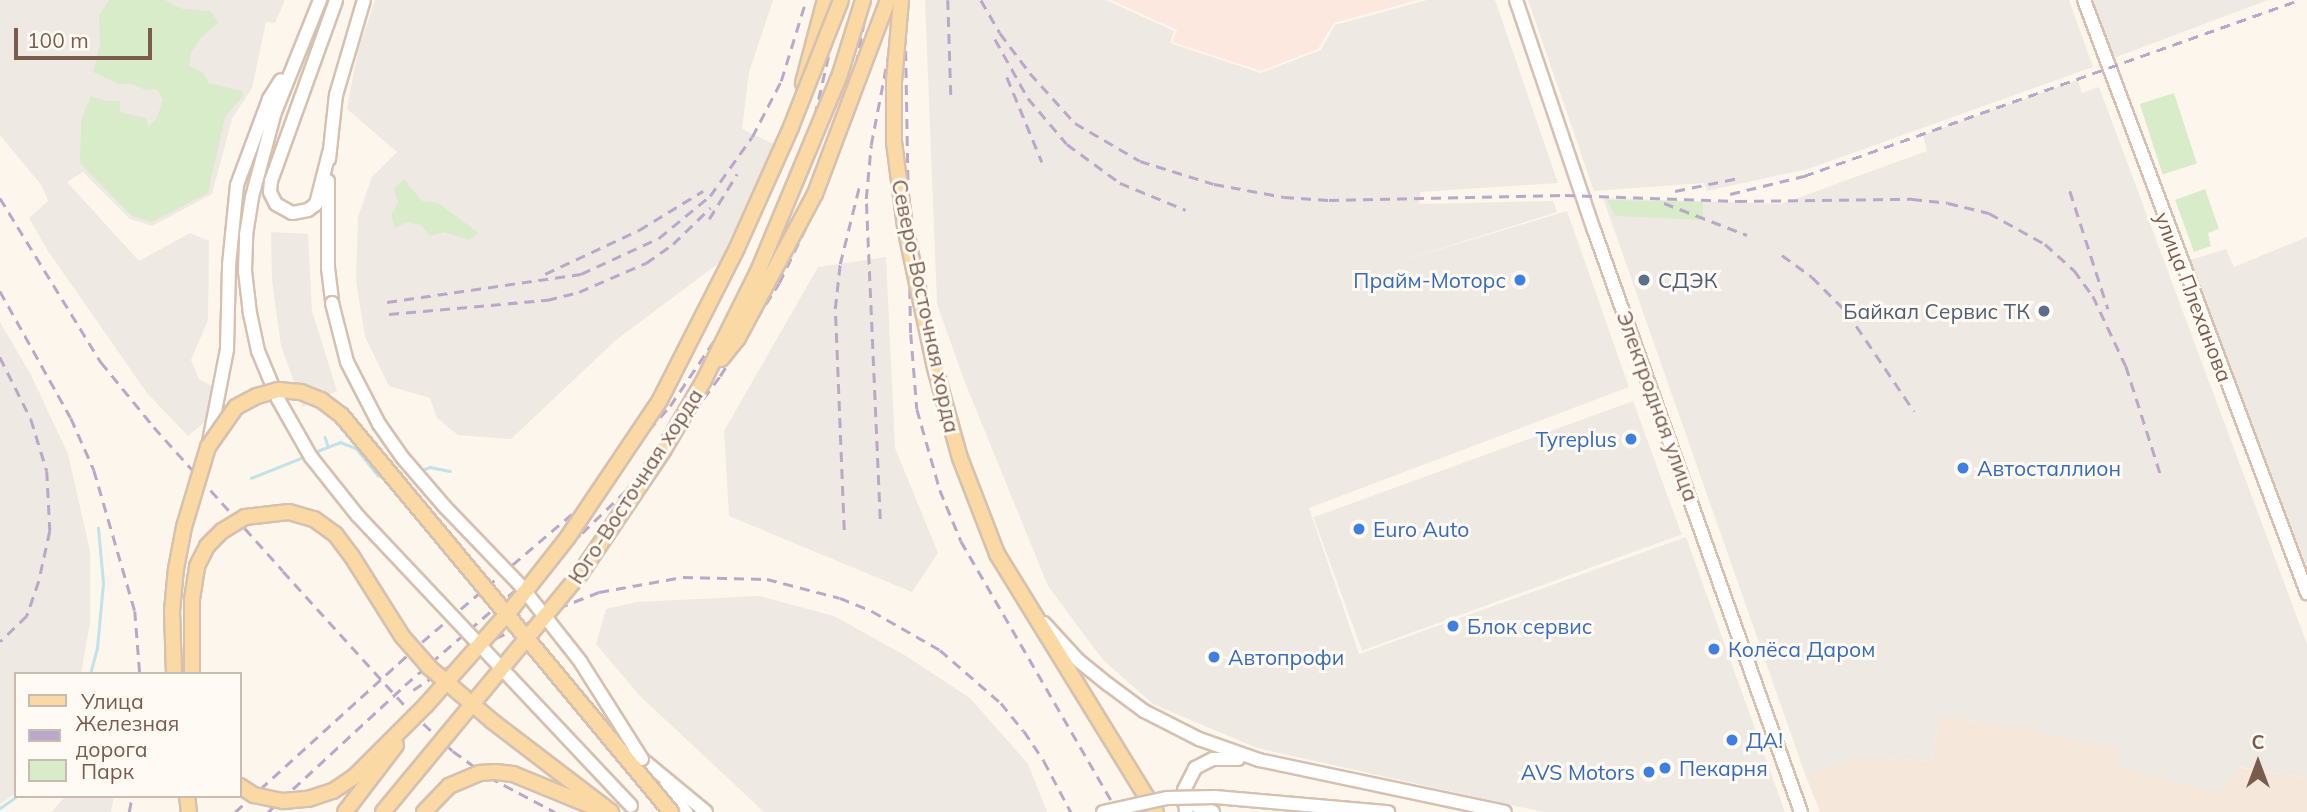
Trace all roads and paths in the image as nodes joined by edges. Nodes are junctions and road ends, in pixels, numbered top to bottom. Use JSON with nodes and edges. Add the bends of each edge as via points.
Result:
{"nodes":[{"id":1,"x":320,"y":0,"type":"edge"},
{"id":2,"x":336,"y":0,"type":"edge"},
{"id":3,"x":364,"y":0,"type":"edge"},
{"id":4,"x":825,"y":0,"type":"edge"},
{"id":5,"x":841,"y":0,"type":"edge"},
{"id":6,"x":863,"y":0,"type":"edge"},
{"id":7,"x":888,"y":0,"type":"edge"},
{"id":8,"x":901,"y":0,"type":"edge"},
{"id":9,"x":1516,"y":0,"type":"edge"},
{"id":10,"x":2084,"y":0,"type":"edge"},
{"id":11,"x":298,"y":55,"type":"junction"},
{"id":12,"x":791,"y":127,"type":"junction"},
{"id":13,"x":329,"y":153,"type":"junction"},
{"id":14,"x":703,"y":382,"type":"junction"},
{"id":15,"x":208,"y":449,"type":"junction"},
{"id":16,"x":2307,"y":593,"type":"edge"},
{"id":17,"x":1023,"y":598,"type":"junction"},
{"id":18,"x":174,"y":672,"type":"edge"},
{"id":19,"x":192,"y":672,"type":"edge"},
{"id":20,"x":426,"y":705,"type":"junction"},
{"id":21,"x":642,"y":759,"type":"junction"},
{"id":22,"x":1300,"y":768,"type":"junction"},
{"id":23,"x":242,"y":787,"type":"edge"},
{"id":24,"x":1185,"y":807,"type":"edge"},
{"id":25,"x":345,"y":812,"type":"edge"},
{"id":26,"x":383,"y":812,"type":"edge"},
{"id":27,"x":424,"y":812,"type":"edge"},
{"id":28,"x":605,"y":812,"type":"edge"},
{"id":29,"x":611,"y":812,"type":"edge"},
{"id":30,"x":637,"y":812,"type":"edge"},
{"id":31,"x":671,"y":812,"type":"edge"},
{"id":32,"x":686,"y":812,"type":"edge"},
{"id":33,"x":706,"y":812,"type":"edge"},
{"id":34,"x":1103,"y":812,"type":"edge"},
{"id":35,"x":1156,"y":812,"type":"edge"},
{"id":36,"x":1213,"y":812,"type":"edge"},
{"id":37,"x":1388,"y":812,"type":"edge"},
{"id":38,"x":1394,"y":812,"type":"edge"},
{"id":39,"x":1505,"y":812,"type":"edge"},
{"id":40,"x":1801,"y":812,"type":"edge"}],
"edges":[{"from":1,"to":11,"type":"main road"},
{"from":2,"to":13,"type":"main road","via":[[271,181],[276,204],[292,214],[316,204]]},
{"from":3,"to":13,"type":"main road","via":[[336,95]]},
{"from":4,"to":12,"type":"main road","bridge":true},
{"from":5,"to":12,"type":"main road","bridge":true},
{"from":6,"to":14,"type":"main road","name":"Юго-Восточная хорда","bridge":true,"via":[[806,161]]},
{"from":7,"to":14,"type":"main road","bridge":true,"via":[[815,194],[738,338]]},
{"from":8,"to":17,"type":"main road","name":"Северо-Восточная хорда","bridge":true,"via":[[894,82],[898,183],[935,368],[960,458],[997,554]]},
{"from":9,"to":40,"type":"main road","name":"Электродная улица"},
{"from":10,"to":16,"type":"main road","name":"улица Плеханова"},
{"from":11,"to":15,"type":"main road","via":[[269,99],[246,155],[232,208],[227,349]]},
{"from":11,"to":30,"type":"main road","bridge":true,"via":[[263,153],[246,235],[250,314],[258,351],[278,399],[311,457],[358,516]]},
{"from":12,"to":20,"type":"main road","bridge":true,"via":[[737,248],[660,400],[568,537]]},
{"from":13,"to":21,"type":"main road","bridge":true,"via":[[332,303],[347,362],[379,424],[580,661]]},
{"from":14,"to":26,"type":"main road","name":"Юго-Восточная хорда","bridge":true,"via":[[663,451],[580,574]]},
{"from":15,"to":18,"type":"main road","bridge":true,"via":[[176,569]]},
{"from":15,"to":31,"type":"main road","bridge":true,"via":[[236,407],[278,390],[321,400],[342,416]]},
{"from":17,"to":22,"type":"main road","via":[[1079,661],[1144,711],[1230,751]]},
{"from":17,"to":35,"type":"main road","name":"Северо-Восточная хорда"},
{"from":19,"to":29,"type":"main road","bridge":true,"via":[[192,599],[197,566],[207,546],[222,530],[245,517],[289,512],[314,519],[335,534],[402,636],[430,668]]},
{"from":20,"to":23,"type":"main road","bridge":true,"via":[[354,777],[333,791],[283,801],[254,795]]},
{"from":20,"to":25,"type":"main road","bridge":true},
{"from":21,"to":32,"type":"main road"},
{"from":21,"to":33,"type":"main road"},
{"from":22,"to":24,"type":"main road","via":[[1213,759],[1195,768],[1186,782]]},
{"from":22,"to":39,"type":"main road"},
{"from":24,"to":36,"type":"main road"},
{"from":27,"to":28,"type":"main road","bridge":true,"via":[[449,786],[472,775],[496,772],[513,774]]},
{"from":34,"to":37,"type":"main road","bridge":true,"via":[[1167,798],[1215,797]]},
{"from":37,"to":38,"type":"main road"}]}
